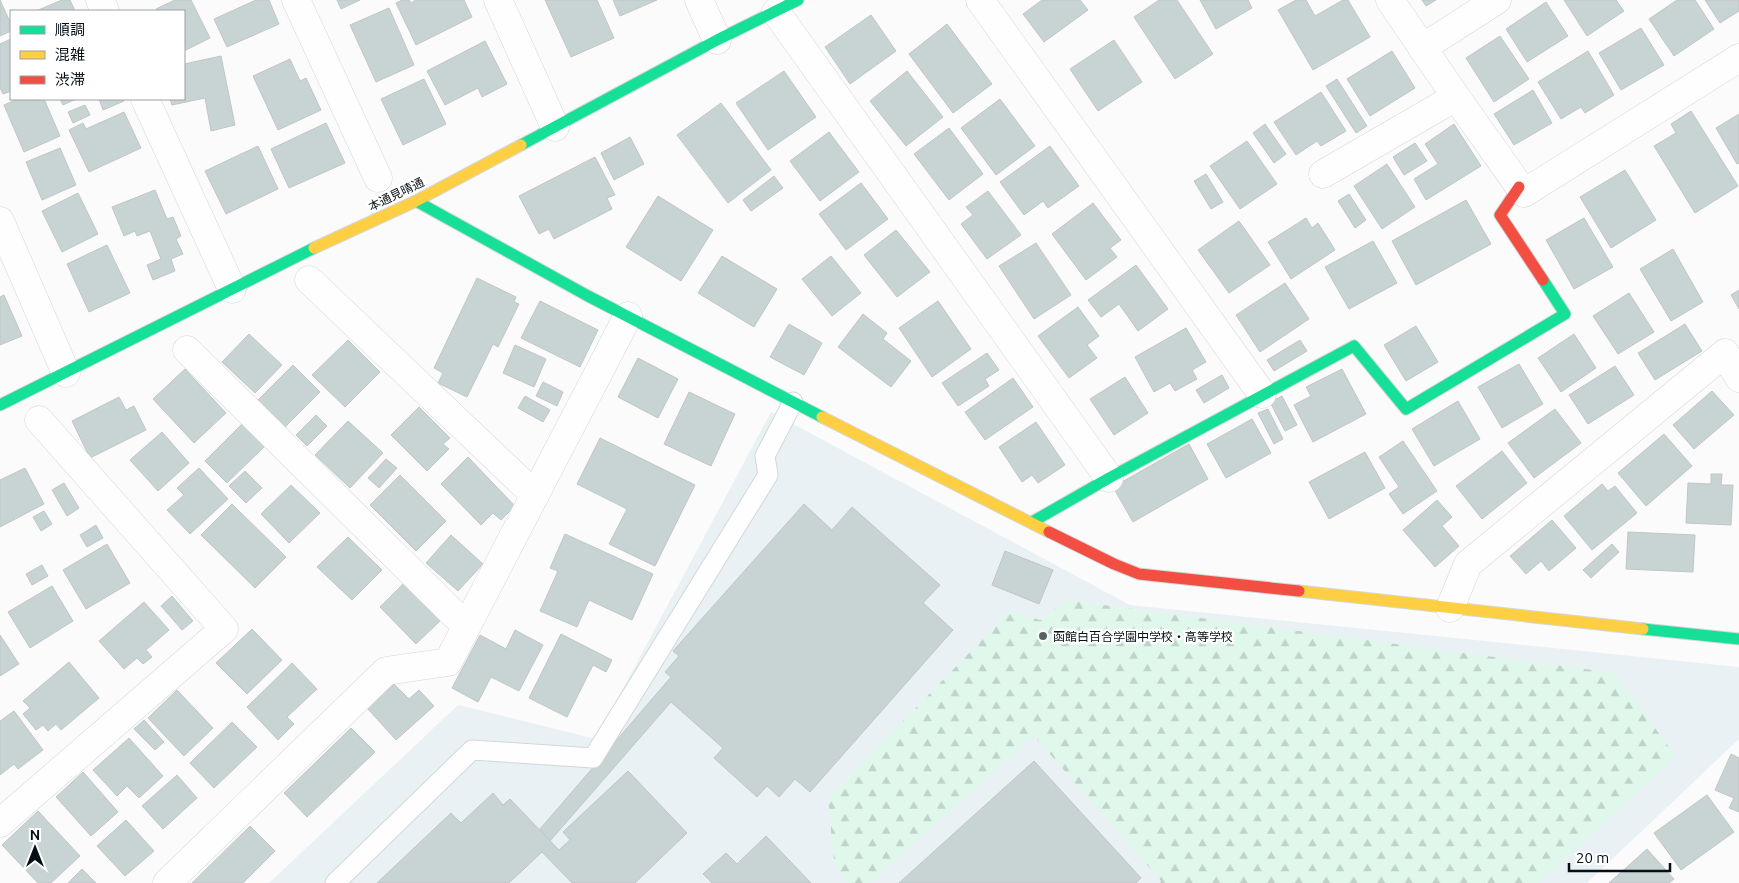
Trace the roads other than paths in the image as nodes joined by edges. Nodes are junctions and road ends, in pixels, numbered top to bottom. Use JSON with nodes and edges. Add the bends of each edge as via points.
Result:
{"nodes":[{"id":1,"x":296,"y":0,"type":"edge"},
{"id":2,"x":498,"y":0,"type":"edge"},
{"id":3,"x":699,"y":0,"type":"edge"},
{"id":4,"x":980,"y":0,"type":"edge"},
{"id":5,"x":1390,"y":0,"type":"edge"},
{"id":6,"x":1497,"y":0,"type":"edge"},
{"id":7,"x":787,"y":6,"type":"edge"},
{"id":8,"x":717,"y":40,"type":"junction"},
{"id":9,"x":1422,"y":48,"type":"junction"},
{"id":10,"x":1739,"y":58,"type":"edge"},
{"id":11,"x":1456,"y":97,"type":"junction"},
{"id":12,"x":145,"y":100,"type":"edge"},
{"id":13,"x":555,"y":127,"type":"junction"},
{"id":14,"x":1323,"y":174,"type":"dead end"},
{"id":15,"x":378,"y":178,"type":"dead end"},
{"id":16,"x":1519,"y":187,"type":"junction"},
{"id":17,"x":416,"y":201,"type":"junction"},
{"id":18,"x":0,"y":221,"type":"edge"},
{"id":19,"x":309,"y":280,"type":"dead end"},
{"id":20,"x":232,"y":289,"type":"junction"},
{"id":21,"x":628,"y":316,"type":"junction"},
{"id":22,"x":187,"y":350,"type":"dead end"},
{"id":23,"x":66,"y":373,"type":"junction"},
{"id":24,"x":1739,"y":378,"type":"edge"},
{"id":25,"x":1262,"y":394,"type":"junction"},
{"id":26,"x":793,"y":402,"type":"junction"},
{"id":27,"x":0,"y":405,"type":"edge"},
{"id":28,"x":39,"y":420,"type":"dead end"},
{"id":29,"x":1109,"y":478,"type":"junction"},
{"id":30,"x":535,"y":495,"type":"junction"},
{"id":31,"x":1032,"y":522,"type":"junction"},
{"id":32,"x":1450,"y":608,"type":"junction"},
{"id":33,"x":466,"y":626,"type":"junction"},
{"id":34,"x":1739,"y":638,"type":"edge"},
{"id":35,"x":0,"y":823,"type":"edge"},
{"id":36,"x":167,"y":883,"type":"edge"},
{"id":37,"x":335,"y":883,"type":"edge"}],
"edges":[{"from":1,"to":15,"type":"street"},
{"from":2,"to":13,"type":"street"},
{"from":3,"to":8,"type":"street"},
{"from":4,"to":25,"type":"street"},
{"from":5,"to":9,"type":"street"},
{"from":6,"to":9,"type":"street"},
{"from":7,"to":8,"type":"street","name":"本通見晴通"},
{"from":7,"to":29,"type":"street"},
{"from":8,"to":13,"type":"street","name":"本通見晴通"},
{"from":9,"to":11,"type":"street"},
{"from":10,"to":16,"type":"street","via":[[1524,193]]},
{"from":11,"to":14,"type":"street"},
{"from":11,"to":16,"type":"street"},
{"from":12,"to":20,"type":"street"},
{"from":13,"to":17,"type":"street","name":"本通見晴通"},
{"from":16,"to":25,"type":"street","via":[[1500,215],[1565,314],[1406,409],[1354,346]]},
{"from":17,"to":20,"type":"street","name":"本通見晴通"},
{"from":17,"to":21,"type":"street"},
{"from":18,"to":23,"type":"street"},
{"from":19,"to":30,"type":"street"},
{"from":20,"to":23,"type":"street","name":"本通見晴通"},
{"from":21,"to":26,"type":"street"},
{"from":21,"to":30,"type":"street"},
{"from":22,"to":33,"type":"street"},
{"from":23,"to":27,"type":"street","name":"本通見晴通"},
{"from":24,"to":32,"type":"street","via":[[1725,353],[1468,564]]},
{"from":25,"to":29,"type":"street"},
{"from":26,"to":31,"type":"street"},
{"from":26,"to":37,"type":"lane","via":[[765,456],[768,475],[593,758],[472,750]]},
{"from":28,"to":35,"type":"street","via":[[224,629]]},
{"from":29,"to":31,"type":"street"},
{"from":30,"to":33,"type":"street"},
{"from":31,"to":32,"type":"street","via":[[1139,574]]},
{"from":32,"to":34,"type":"street"},
{"from":33,"to":36,"type":"street","via":[[448,662],[386,670]]}]}
